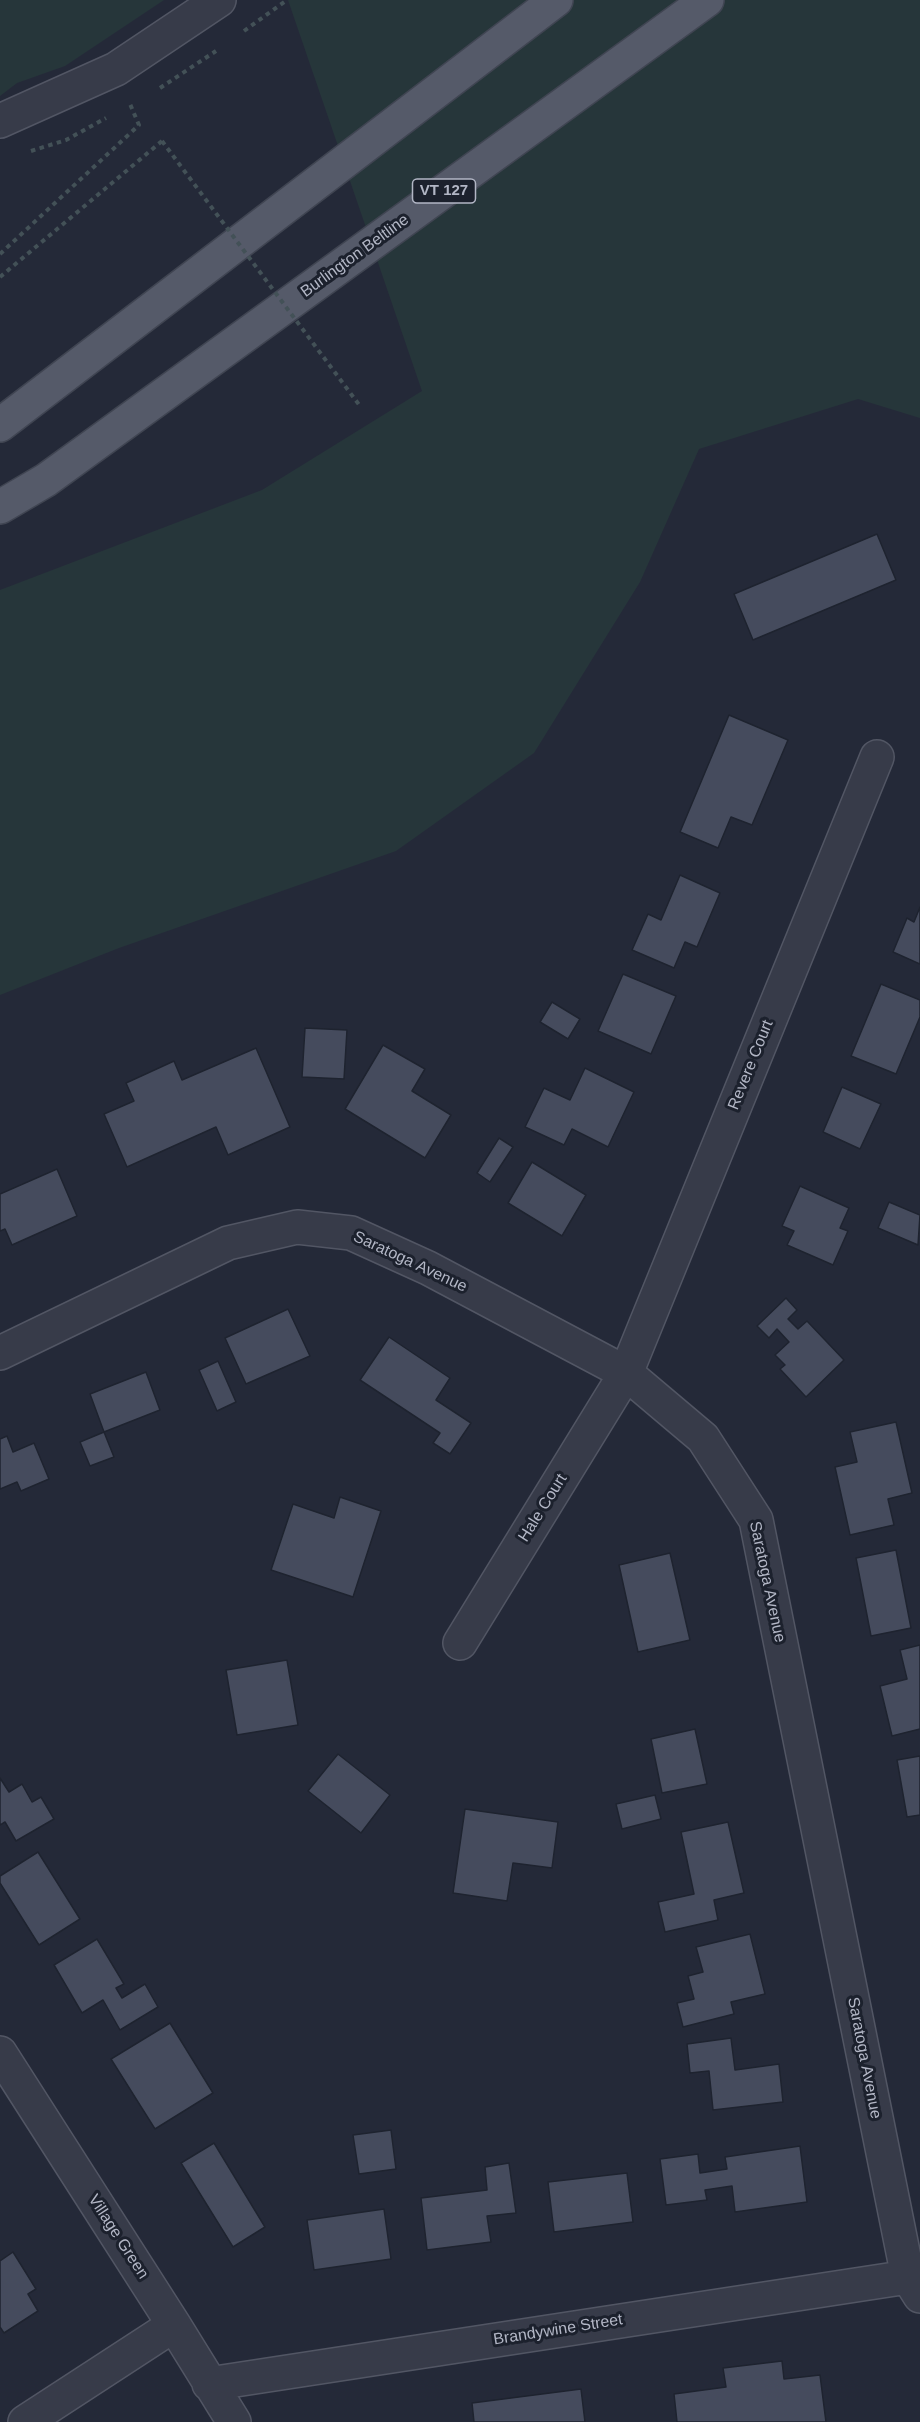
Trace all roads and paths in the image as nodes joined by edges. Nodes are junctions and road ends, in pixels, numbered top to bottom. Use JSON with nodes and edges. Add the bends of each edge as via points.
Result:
{"nodes":[{"id":1,"x":219,"y":0,"type":"edge"},
{"id":2,"x":556,"y":0,"type":"edge"},
{"id":3,"x":707,"y":0,"type":"edge"},
{"id":4,"x":130,"y":104,"type":"dead end"},
{"id":5,"x":0,"y":121,"type":"edge"},
{"id":6,"x":0,"y":255,"type":"edge"},
{"id":7,"x":0,"y":277,"type":"edge"},
{"id":8,"x":360,"y":406,"type":"dead end"},
{"id":9,"x":0,"y":425,"type":"edge"},
{"id":10,"x":0,"y":507,"type":"edge"},
{"id":11,"x":877,"y":757,"type":"dead end"},
{"id":12,"x":0,"y":1353,"type":"edge"},
{"id":13,"x":626,"y":1373,"type":"junction"},
{"id":14,"x":460,"y":1643,"type":"dead end"},
{"id":15,"x":0,"y":2053,"type":"edge"},
{"id":16,"x":914,"y":2287,"type":"edge"},
{"id":17,"x":174,"y":2325,"type":"junction"},
{"id":18,"x":209,"y":2384,"type":"junction"},
{"id":19,"x":26,"y":2422,"type":"edge"},
{"id":20,"x":234,"y":2422,"type":"edge"}],
"edges":[{"from":1,"to":5,"type":"street","via":[[116,69]]},
{"from":2,"to":9,"type":"main road"},
{"from":3,"to":10,"type":"main road","name":"Burlington Beltline","number":"VT 127","via":[[56,473]]},
{"from":4,"to":6,"type":"path","via":[[140,125]]},
{"from":7,"to":8,"type":"path","bridge":true,"via":[[162,141]]},
{"from":11,"to":13,"type":"street","name":"Revere Court"},
{"from":12,"to":13,"type":"street","name":"Saratoga Avenue","via":[[228,1244],[297,1227],[351,1233],[428,1268]]},
{"from":13,"to":14,"type":"street","name":"Hale Court"},
{"from":13,"to":16,"type":"street","name":"Saratoga Avenue","via":[[703,1438],[756,1520]]},
{"from":15,"to":17,"type":"street","name":"Village Green"},
{"from":16,"to":18,"type":"street","name":"Brandywine Street"},
{"from":17,"to":18,"type":"street","name":"Village Green"},
{"from":17,"to":19,"type":"street"},
{"from":18,"to":20,"type":"street","name":"Village Green"}]}
